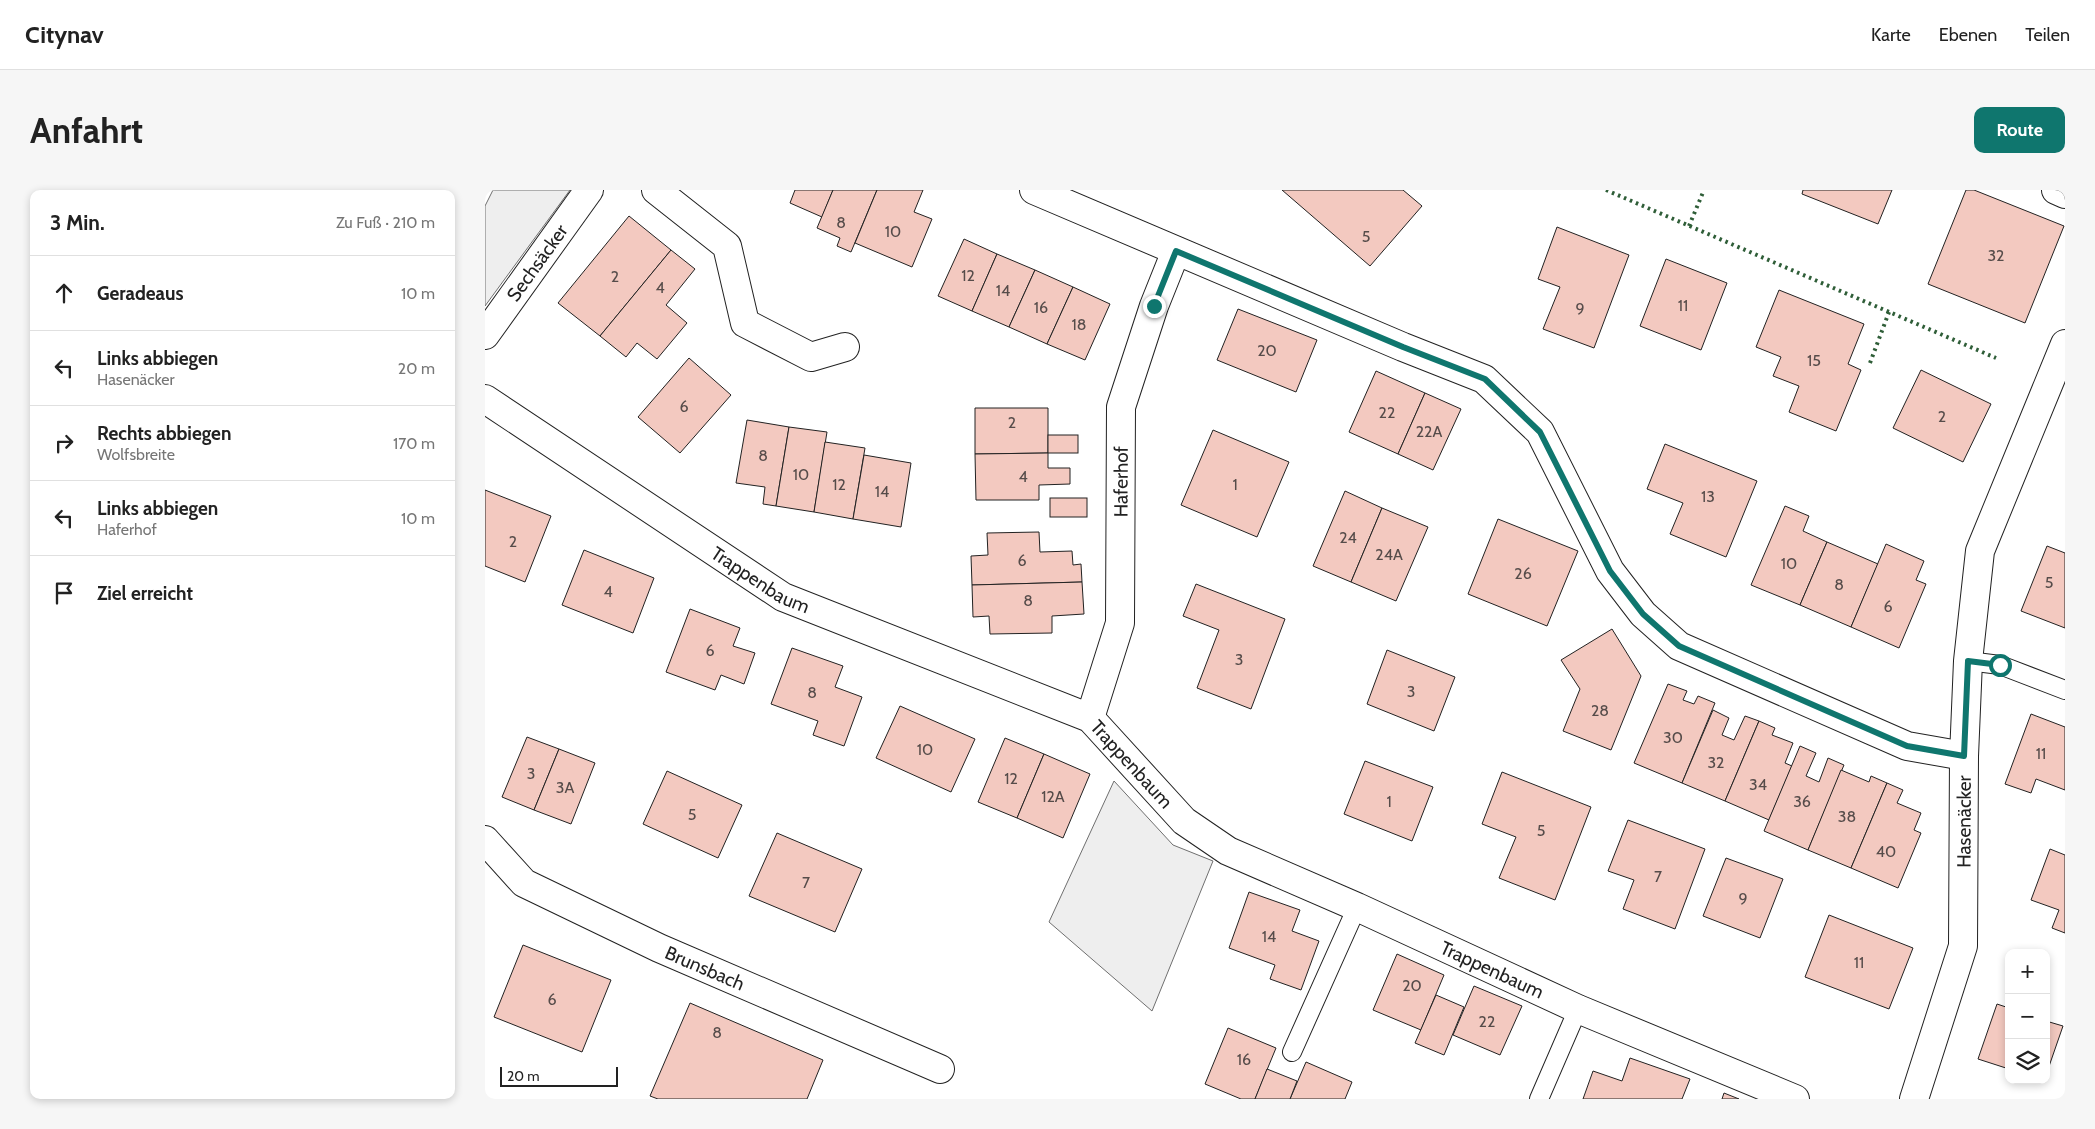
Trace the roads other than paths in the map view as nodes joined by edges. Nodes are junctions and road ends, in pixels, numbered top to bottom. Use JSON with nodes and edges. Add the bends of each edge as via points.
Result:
{"nodes":[{"id":1,"x":589,"y":190,"type":"edge"},
{"id":2,"x":656,"y":190,"type":"edge"},
{"id":3,"x":1034,"y":190,"type":"edge"},
{"id":4,"x":2056,"y":190,"type":"edge"},
{"id":5,"x":2065,"y":194,"type":"edge"},
{"id":6,"x":1176,"y":251,"type":"junction"},
{"id":7,"x":485,"y":335,"type":"edge"},
{"id":8,"x":2065,"y":344,"type":"edge"},
{"id":9,"x":845,"y":347,"type":"dead end"},
{"id":10,"x":485,"y":399,"type":"edge"},
{"id":11,"x":1968,"y":661,"type":"junction"},
{"id":12,"x":2065,"y":690,"type":"edge"},
{"id":13,"x":1090,"y":718,"type":"junction"},
{"id":14,"x":1964,"y":756,"type":"junction"},
{"id":15,"x":485,"y":840,"type":"edge"},
{"id":16,"x":1357,"y":907,"type":"junction"},
{"id":17,"x":1578,"y":1009,"type":"junction"},
{"id":18,"x":1292,"y":1052,"type":"dead end"},
{"id":19,"x":940,"y":1069,"type":"dead end"},
{"id":20,"x":1539,"y":1099,"type":"edge"},
{"id":21,"x":1795,"y":1099,"type":"edge"},
{"id":22,"x":1914,"y":1099,"type":"edge"}],
"edges":[{"from":1,"to":7,"type":"street","name":"Sechsäcker"},
{"from":2,"to":9,"type":"street","via":[[727,246],[745,323],[811,356]]},
{"from":3,"to":6,"type":"street"},
{"from":4,"to":5,"type":"street"},
{"from":6,"to":13,"type":"street","name":"Haferhof","via":[[1121,407],[1120,623]]},
{"from":6,"to":14,"type":"street","via":[[1485,379],[1540,432],[1610,571],[1643,614],[1679,646],[1907,746]]},
{"from":8,"to":11,"type":"street","name":"Hasenäcker","via":[[1979,551]]},
{"from":10,"to":13,"type":"street","name":"Trappenbaum","via":[[783,597]]},
{"from":11,"to":12,"type":"lane","via":[[2000,665]]},
{"from":11,"to":14,"type":"street","name":"Hasenäcker"},
{"from":13,"to":16,"type":"street","name":"Trappenbaum","via":[[1184,821],[1228,851]]},
{"from":14,"to":22,"type":"street","name":"Hasenäcker","via":[[1963,946]]},
{"from":15,"to":19,"type":"street","name":"Brunsbach","via":[[524,883],[659,948]]},
{"from":16,"to":17,"type":"street","name":"Trappenbaum"},
{"from":16,"to":18,"type":"lane"},
{"from":17,"to":20,"type":"lane"},
{"from":17,"to":21,"type":"street","name":"Trappenbaum"}]}
